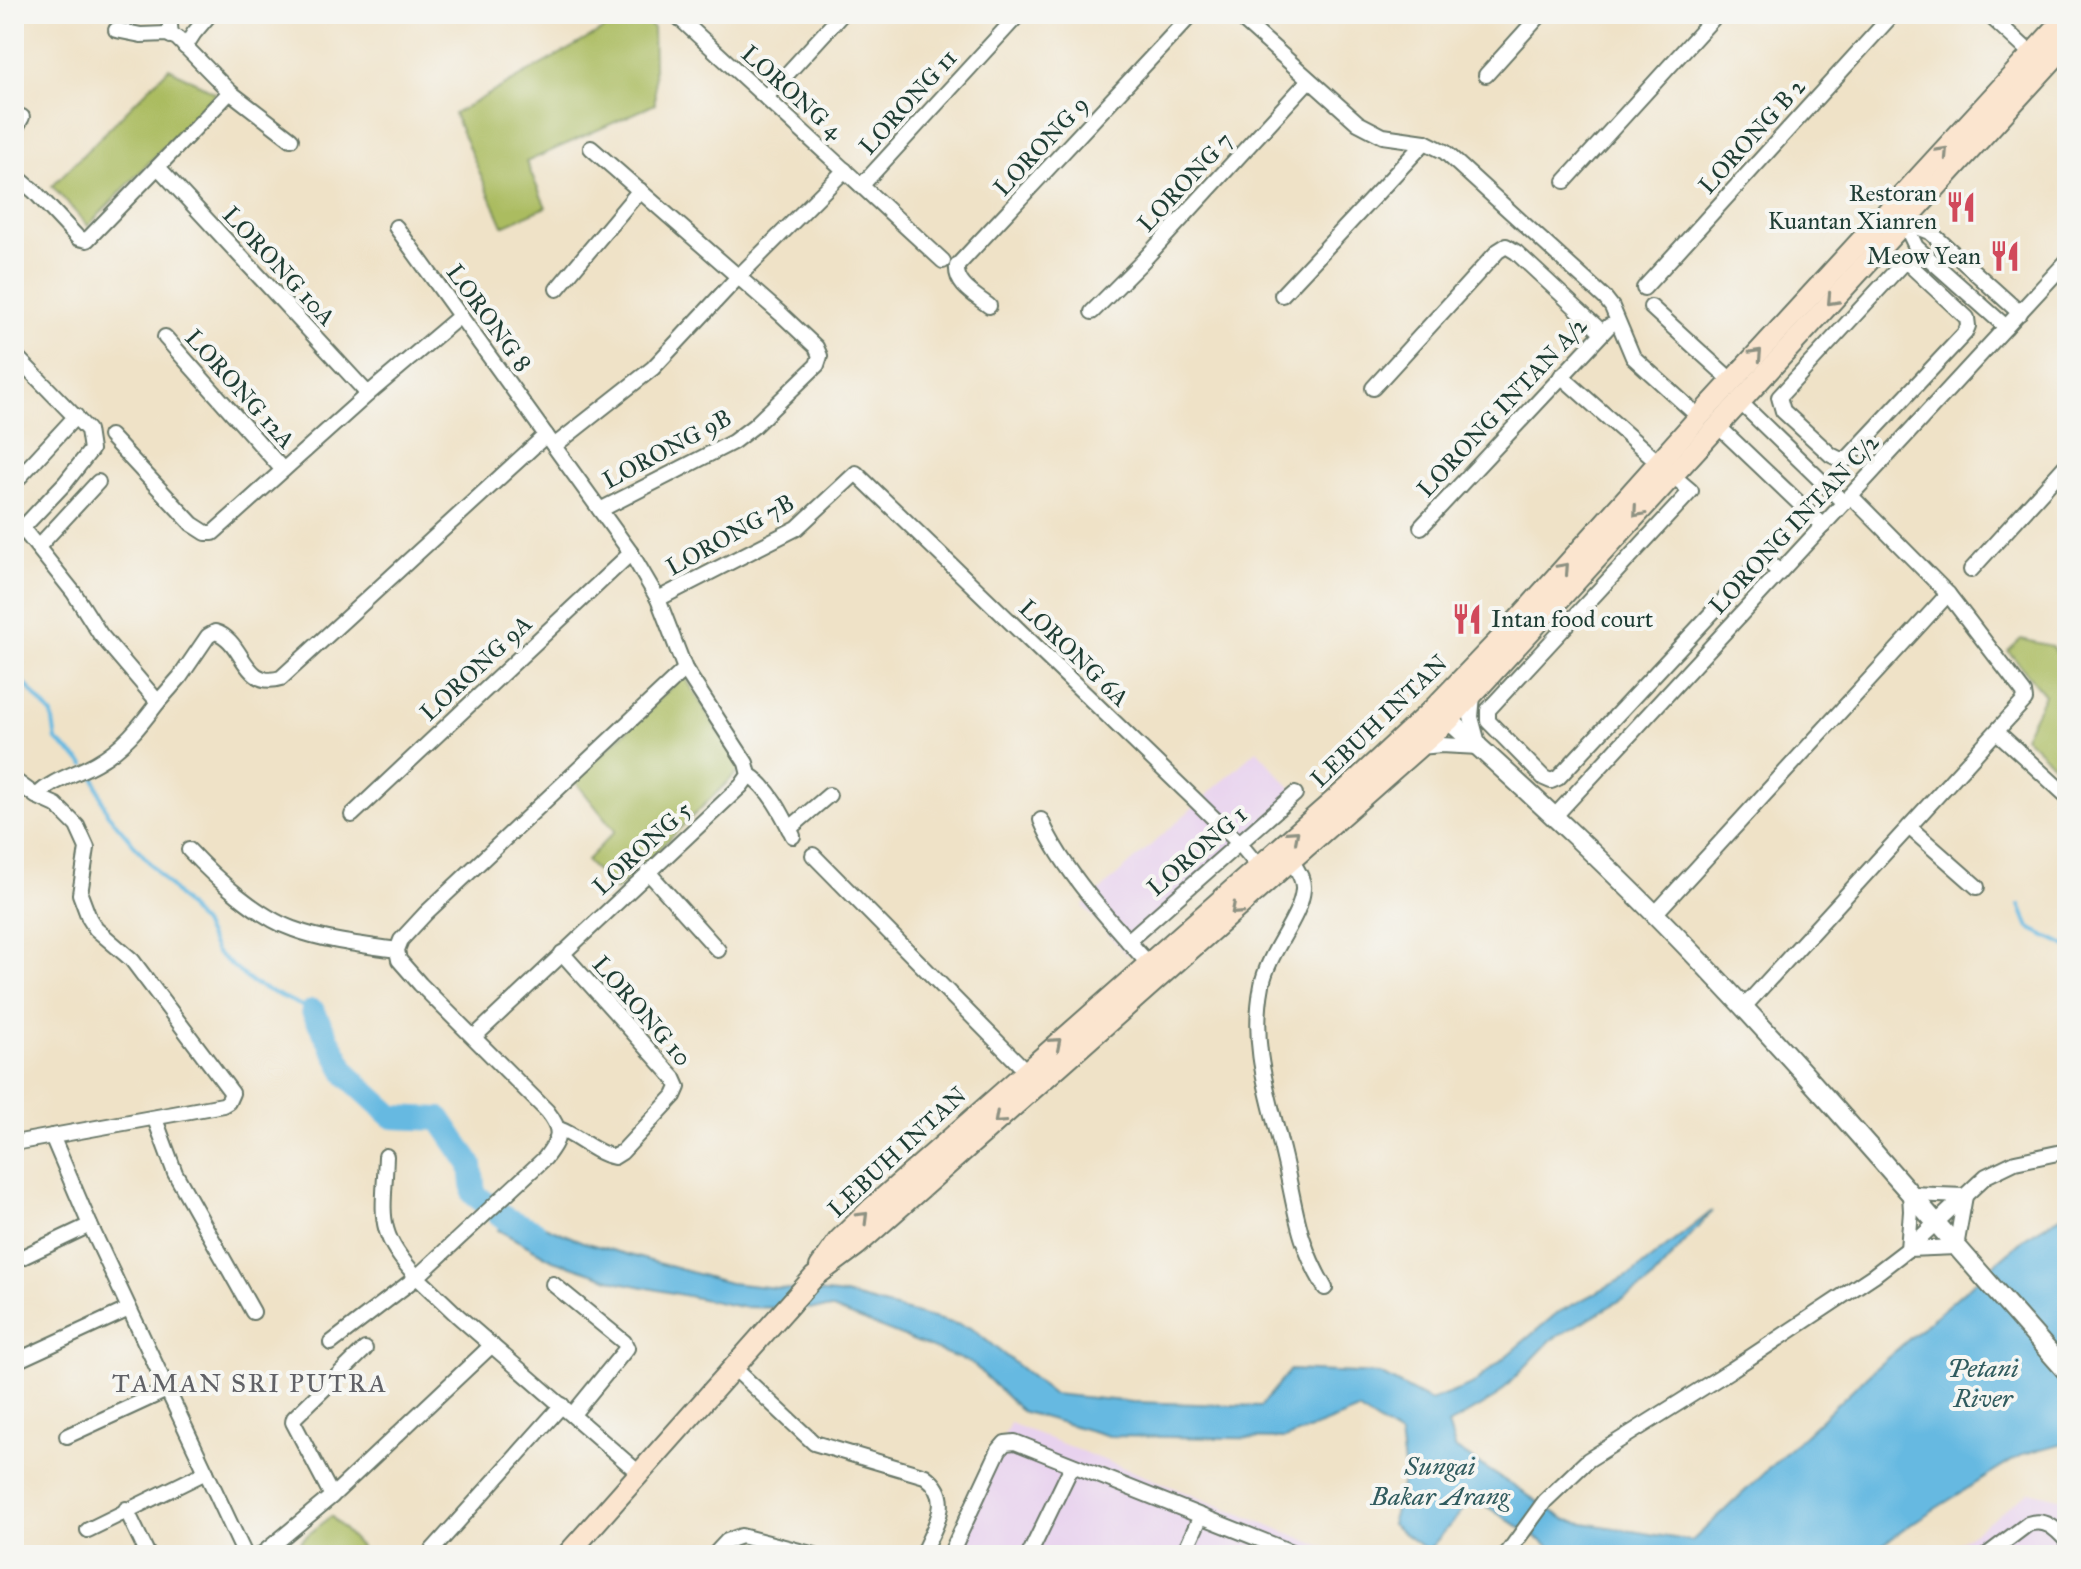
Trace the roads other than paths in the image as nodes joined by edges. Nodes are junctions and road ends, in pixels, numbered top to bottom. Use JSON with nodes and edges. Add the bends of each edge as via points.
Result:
{"nodes":[{"id":1,"x":169,"y":14,"type":"edge"},
{"id":2,"x":210,"y":14,"type":"edge"},
{"id":3,"x":675,"y":14,"type":"edge"},
{"id":4,"x":842,"y":14,"type":"edge"},
{"id":5,"x":1019,"y":14,"type":"edge"},
{"id":6,"x":1192,"y":14,"type":"edge"},
{"id":7,"x":1236,"y":14,"type":"edge"},
{"id":8,"x":1541,"y":14,"type":"edge"},
{"id":9,"x":1717,"y":14,"type":"edge"},
{"id":10,"x":1893,"y":14,"type":"edge"},
{"id":11,"x":1988,"y":14,"type":"edge"},
{"id":12,"x":2067,"y":16,"type":"edge"},
{"id":13,"x":116,"y":30,"type":"dead end"},
{"id":14,"x":171,"y":36,"type":"junction"},
{"id":15,"x":2067,"y":44,"type":"edge"},
{"id":16,"x":185,"y":47,"type":"junction"},
{"id":17,"x":2038,"y":60,"type":"junction"},
{"id":18,"x":1486,"y":75,"type":"dead end"},
{"id":19,"x":1309,"y":80,"type":"junction"},
{"id":20,"x":230,"y":92,"type":"junction"},
{"id":21,"x":766,"y":97,"type":"junction"},
{"id":22,"x":22,"y":117,"type":"dead end"},
{"id":23,"x":14,"y":131,"type":"edge"},
{"id":24,"x":291,"y":139,"type":"dead end"},
{"id":25,"x":1425,"y":142,"type":"junction"},
{"id":26,"x":591,"y":148,"type":"dead end"},
{"id":27,"x":158,"y":167,"type":"junction"},
{"id":28,"x":845,"y":170,"type":"junction"},
{"id":29,"x":14,"y":174,"type":"edge"},
{"id":30,"x":1565,"y":181,"type":"dead end"},
{"id":31,"x":862,"y":185,"type":"junction"},
{"id":32,"x":640,"y":190,"type":"junction"},
{"id":33,"x":1897,"y":216,"type":"junction"},
{"id":34,"x":396,"y":227,"type":"dead end"},
{"id":35,"x":1930,"y":232,"type":"junction"},
{"id":36,"x":1916,"y":247,"type":"junction"},
{"id":37,"x":943,"y":261,"type":"dead end"},
{"id":38,"x":2067,"y":261,"type":"edge"},
{"id":39,"x":739,"y":276,"type":"junction"},
{"id":40,"x":1950,"y":278,"type":"junction"},
{"id":41,"x":1644,"y":288,"type":"dead end"},
{"id":42,"x":557,"y":289,"type":"dead end"},
{"id":43,"x":1938,"y":291,"type":"junction"},
{"id":44,"x":1282,"y":295,"type":"dead end"},
{"id":45,"x":989,"y":306,"type":"dead end"},
{"id":46,"x":1651,"y":307,"type":"dead end"},
{"id":47,"x":1092,"y":312,"type":"dead end"},
{"id":48,"x":2020,"y":313,"type":"junction"},
{"id":49,"x":460,"y":316,"type":"junction"},
{"id":50,"x":1618,"y":320,"type":"junction"},
{"id":51,"x":2006,"y":327,"type":"junction"},
{"id":52,"x":1602,"y":332,"type":"junction"},
{"id":53,"x":165,"y":337,"type":"dead end"},
{"id":54,"x":14,"y":354,"type":"edge"},
{"id":55,"x":1561,"y":376,"type":"junction"},
{"id":56,"x":1373,"y":388,"type":"dead end"},
{"id":57,"x":1736,"y":391,"type":"junction"},
{"id":58,"x":368,"y":394,"type":"junction"},
{"id":59,"x":76,"y":416,"type":"junction"},
{"id":60,"x":1708,"y":421,"type":"junction"},
{"id":61,"x":1806,"y":431,"type":"junction"},
{"id":62,"x":110,"y":436,"type":"dead end"},
{"id":63,"x":550,"y":441,"type":"junction"},
{"id":64,"x":1789,"y":450,"type":"junction"},
{"id":65,"x":2067,"y":464,"type":"edge"},
{"id":66,"x":1665,"y":468,"type":"junction"},
{"id":67,"x":283,"y":470,"type":"junction"},
{"id":68,"x":856,"y":473,"type":"joint"},
{"id":69,"x":98,"y":482,"type":"dead end"},
{"id":70,"x":14,"y":483,"type":"edge"},
{"id":71,"x":1848,"y":499,"type":"junction"},
{"id":72,"x":600,"y":510,"type":"junction"},
{"id":73,"x":1823,"y":526,"type":"junction"},
{"id":74,"x":1421,"y":527,"type":"dead end"},
{"id":75,"x":19,"y":533,"type":"edge"},
{"id":76,"x":38,"y":547,"type":"junction"},
{"id":77,"x":631,"y":553,"type":"junction"},
{"id":78,"x":1971,"y":570,"type":"dead end"},
{"id":79,"x":1780,"y":572,"type":"junction"},
{"id":80,"x":1948,"y":594,"type":"junction"},
{"id":81,"x":658,"y":599,"type":"junction"},
{"id":82,"x":1542,"y":621,"type":"junction"},
{"id":83,"x":1507,"y":632,"type":"junction"},
{"id":84,"x":1558,"y":636,"type":"junction"},
{"id":85,"x":685,"y":669,"type":"junction"},
{"id":86,"x":1473,"y":695,"type":"junction"},
{"id":87,"x":158,"y":702,"type":"junction"},
{"id":88,"x":1630,"y":703,"type":"junction"},
{"id":89,"x":1442,"y":714,"type":"junction"},
{"id":90,"x":1646,"y":718,"type":"junction"},
{"id":91,"x":1997,"y":732,"type":"junction"},
{"id":92,"x":1420,"y":747,"type":"junction"},
{"id":93,"x":1479,"y":747,"type":"junction"},
{"id":94,"x":749,"y":775,"type":"junction"},
{"id":95,"x":14,"y":780,"type":"edge"},
{"id":96,"x":1295,"y":794,"type":"dead end"},
{"id":97,"x":829,"y":795,"type":"dead end"},
{"id":98,"x":36,"y":796,"type":"junction"},
{"id":99,"x":2067,"y":796,"type":"edge"},
{"id":100,"x":352,"y":815,"type":"dead end"},
{"id":101,"x":1554,"y":817,"type":"junction"},
{"id":102,"x":1041,"y":820,"type":"dead end"},
{"id":103,"x":1909,"y":827,"type":"junction"},
{"id":104,"x":1239,"y":843,"type":"junction"},
{"id":105,"x":189,"y":850,"type":"dead end"},
{"id":106,"x":813,"y":855,"type":"dead end"},
{"id":107,"x":1292,"y":861,"type":"junction"},
{"id":108,"x":1259,"y":867,"type":"junction"},
{"id":109,"x":648,"y":872,"type":"junction"},
{"id":110,"x":1977,"y":887,"type":"dead end"},
{"id":111,"x":1654,"y":915,"type":"junction"},
{"id":112,"x":1128,"y":941,"type":"junction"},
{"id":113,"x":397,"y":950,"type":"junction"},
{"id":114,"x":718,"y":950,"type":"dead end"},
{"id":115,"x":562,"y":953,"type":"junction"},
{"id":116,"x":1148,"y":963,"type":"junction"},
{"id":117,"x":1743,"y":1008,"type":"junction"},
{"id":118,"x":474,"y":1037,"type":"junction"},
{"id":119,"x":1025,"y":1070,"type":"junction"},
{"id":120,"x":155,"y":1119,"type":"junction"},
{"id":121,"x":559,"y":1129,"type":"junction"},
{"id":122,"x":52,"y":1136,"type":"junction"},
{"id":123,"x":14,"y":1143,"type":"edge"},
{"id":124,"x":2067,"y":1151,"type":"edge"},
{"id":125,"x":386,"y":1156,"type":"dead end"},
{"id":126,"x":1910,"y":1194,"type":"junction"},
{"id":127,"x":1965,"y":1196,"type":"junction"},
{"id":128,"x":1937,"y":1224,"type":"junction"},
{"id":129,"x":90,"y":1225,"type":"junction"},
{"id":130,"x":1908,"y":1249,"type":"junction"},
{"id":131,"x":1962,"y":1253,"type":"junction"},
{"id":132,"x":14,"y":1261,"type":"edge"},
{"id":133,"x":417,"y":1277,"type":"junction"},
{"id":134,"x":810,"y":1281,"type":"junction"},
{"id":135,"x":553,"y":1284,"type":"dead end"},
{"id":136,"x":1325,"y":1288,"type":"dead end"},
{"id":137,"x":129,"y":1309,"type":"junction"},
{"id":138,"x":253,"y":1312,"type":"dead end"},
{"id":139,"x":331,"y":1343,"type":"dead end"},
{"id":140,"x":492,"y":1345,"type":"junction"},
{"id":141,"x":365,"y":1349,"type":"dead end"},
{"id":142,"x":14,"y":1362,"type":"edge"},
{"id":143,"x":733,"y":1367,"type":"junction"},
{"id":144,"x":2067,"y":1372,"type":"edge"},
{"id":145,"x":167,"y":1390,"type":"junction"},
{"id":146,"x":568,"y":1410,"type":"junction"},
{"id":147,"x":67,"y":1436,"type":"dead end"},
{"id":148,"x":1072,"y":1466,"type":"junction"},
{"id":149,"x":206,"y":1472,"type":"junction"},
{"id":150,"x":639,"y":1473,"type":"junction"},
{"id":151,"x":332,"y":1496,"type":"junction"},
{"id":152,"x":126,"y":1509,"type":"junction"},
{"id":153,"x":1201,"y":1516,"type":"junction"},
{"id":154,"x":88,"y":1530,"type":"dead end"},
{"id":155,"x":2067,"y":1541,"type":"edge"},
{"id":156,"x":786,"y":1551,"type":"edge"},
{"id":157,"x":148,"y":1555,"type":"edge"},
{"id":158,"x":245,"y":1555,"type":"edge"},
{"id":159,"x":261,"y":1555,"type":"edge"},
{"id":160,"x":428,"y":1555,"type":"edge"},
{"id":161,"x":567,"y":1555,"type":"edge"},
{"id":162,"x":714,"y":1555,"type":"edge"},
{"id":163,"x":815,"y":1555,"type":"edge"},
{"id":164,"x":922,"y":1555,"type":"edge"},
{"id":165,"x":950,"y":1555,"type":"edge"},
{"id":166,"x":1029,"y":1555,"type":"edge"},
{"id":167,"x":1183,"y":1555,"type":"edge"},
{"id":168,"x":1299,"y":1555,"type":"edge"},
{"id":169,"x":1506,"y":1555,"type":"edge"},
{"id":170,"x":1987,"y":1555,"type":"edge"}],
"edges":[{"from":1,"to":14,"type":"street"},
{"from":2,"to":16,"type":"street"},
{"from":3,"to":21,"type":"street","name":"LORONG 4"},
{"from":4,"to":21,"type":"street"},
{"from":5,"to":31,"type":"street","name":"LORONG 11"},
{"from":6,"to":45,"type":"street","name":"LORONG 9","via":[[957,266],[964,287]]},
{"from":7,"to":19,"type":"street"},
{"from":8,"to":18,"type":"street"},
{"from":9,"to":30,"type":"street"},
{"from":10,"to":41,"type":"street","name":"LORONG B 2"},
{"from":11,"to":17,"type":"street"},
{"from":12,"to":17,"type":"main road","name":"LEBUH INTAN"},
{"from":13,"to":14,"type":"street"},
{"from":14,"to":16,"type":"street"},
{"from":15,"to":17,"type":"main road","name":"LEBUH INTAN"},
{"from":16,"to":20,"type":"street"},
{"from":17,"to":33,"type":"main road","name":"LEBUH INTAN"},
{"from":19,"to":25,"type":"street","via":[[1371,131]]},
{"from":19,"to":47,"type":"street","name":"LORONG 7"},
{"from":20,"to":24,"type":"street"},
{"from":20,"to":27,"type":"street"},
{"from":21,"to":28,"type":"street","name":"LORONG 4"},
{"from":22,"to":23,"type":"street"},
{"from":25,"to":44,"type":"street"},
{"from":25,"to":50,"type":"street","via":[[1445,152],[1595,288]]},
{"from":26,"to":32,"type":"street"},
{"from":27,"to":29,"type":"street","via":[[87,240],[78,238]]},
{"from":27,"to":58,"type":"street","name":"LORONG 10A"},
{"from":28,"to":31,"type":"street","name":"LORONG 4"},
{"from":28,"to":39,"type":"street"},
{"from":31,"to":37,"type":"street","name":"LORONG 4"},
{"from":32,"to":39,"type":"street"},
{"from":32,"to":42,"type":"street"},
{"from":33,"to":35,"type":"street"},
{"from":33,"to":36,"type":"street"},
{"from":33,"to":57,"type":"main road","name":"LEBUH INTAN"},
{"from":34,"to":49,"type":"street","name":"LORONG 8"},
{"from":35,"to":36,"type":"street"},
{"from":35,"to":48,"type":"street"},
{"from":36,"to":40,"type":"street"},
{"from":38,"to":48,"type":"street","name":"LORONG INTAN C/2"},
{"from":39,"to":63,"type":"street","via":[[653,368]]},
{"from":39,"to":72,"type":"street","name":"LORONG 9B","via":[[816,347],[817,365],[733,442]]},
{"from":40,"to":43,"type":"street"},
{"from":40,"to":51,"type":"street"},
{"from":43,"to":61,"type":"street","via":[[1910,265],[1899,266],[1779,397],[1783,411]]},
{"from":43,"to":61,"type":"street","via":[[1967,318],[1965,333],[1847,459],[1831,455]]},
{"from":46,"to":57,"type":"street"},
{"from":48,"to":51,"type":"street","name":"LORONG INTAN C/2"},
{"from":49,"to":58,"type":"street"},
{"from":49,"to":63,"type":"street","name":"LORONG 8"},
{"from":50,"to":52,"type":"street","name":"LORONG INTAN A/2"},
{"from":50,"to":60,"type":"street","via":[[1633,357]]},
{"from":51,"to":71,"type":"street","name":"LORONG INTAN C/2"},
{"from":52,"to":55,"type":"street","name":"LORONG INTAN A/2"},
{"from":52,"to":56,"type":"street","via":[[1506,246]]},
{"from":53,"to":67,"type":"street","name":"LORONG 12A"},
{"from":54,"to":59,"type":"street"},
{"from":55,"to":66,"type":"street"},
{"from":55,"to":74,"type":"street","name":"LORONG INTAN A/2"},
{"from":57,"to":60,"type":"main road","name":"LEBUH INTAN"},
{"from":57,"to":64,"type":"street"},
{"from":58,"to":67,"type":"street"},
{"from":59,"to":70,"type":"street"},
{"from":59,"to":75,"type":"street","via":[[90,435],[88,456]]},
{"from":60,"to":66,"type":"main road","name":"LEBUH INTAN"},
{"from":60,"to":73,"type":"street"},
{"from":61,"to":64,"type":"street"},
{"from":62,"to":67,"type":"street","via":[[206,533],[221,528]]},
{"from":63,"to":72,"type":"street","name":"LORONG 8"},
{"from":63,"to":87,"type":"street","via":[[281,678],[260,679],[215,632]]},
{"from":64,"to":71,"type":"street"},
{"from":65,"to":78,"type":"street"},
{"from":66,"to":82,"type":"main road","name":"LEBUH INTAN","one_way":true},
{"from":83,"to":66,"type":"main road","name":"LEBUH INTAN","one_way":true},
{"from":66,"to":84,"type":"street","via":[[1691,491]]},
{"from":68,"to":81,"type":"street","name":"LORONG 7B","via":[[797,528]]},
{"from":68,"to":104,"type":"street","name":"LORONG 6A"},
{"from":69,"to":76,"type":"street"},
{"from":71,"to":73,"type":"street","name":"LORONG INTAN C/2"},
{"from":71,"to":80,"type":"street"},
{"from":72,"to":77,"type":"street","name":"LORONG 8"},
{"from":73,"to":79,"type":"street","name":"LORONG INTAN C/2"},
{"from":75,"to":76,"type":"street"},
{"from":76,"to":87,"type":"street","via":[[100,634]]},
{"from":77,"to":81,"type":"street","name":"LORONG 8"},
{"from":77,"to":100,"type":"street","name":"LORONG 9A"},
{"from":79,"to":88,"type":"street","via":[[1763,558]]},
{"from":79,"to":90,"type":"street","name":"LORONG INTAN C/2"},
{"from":80,"to":91,"type":"street","via":[[2024,693],[2025,700]]},
{"from":80,"to":111,"type":"street"},
{"from":81,"to":85,"type":"street","name":"LORONG 8"},
{"from":82,"to":83,"type":"main road","via":[[1529,618]]},
{"from":82,"to":84,"type":"street"},
{"from":82,"to":86,"type":"main road","name":"LEBUH INTAN"},
{"from":83,"to":89,"type":"main road","name":"LEBUH INTAN"},
{"from":84,"to":88,"type":"street","via":[[1486,716],[1544,778],[1558,778]]},
{"from":85,"to":94,"type":"street"},
{"from":85,"to":113,"type":"street","via":[[426,913]]},
{"from":86,"to":89,"type":"main road","name":"LEBUH INTAN"},
{"from":86,"to":93,"type":"street","via":[[1471,717]]},
{"from":87,"to":98,"type":"street","via":[[118,749]]},
{"from":88,"to":90,"type":"street"},
{"from":89,"to":92,"type":"main road","name":"LEBUH INTAN"},
{"from":89,"to":93,"type":"street"},
{"from":108,"to":89,"type":"main road","name":"LEBUH INTAN","one_way":true,"via":[[1366,772]]},
{"from":90,"to":101,"type":"street","name":"LORONG INTAN C/2"},
{"from":91,"to":99,"type":"street"},
{"from":91,"to":103,"type":"street"},
{"from":92,"to":93,"type":"street"},
{"from":92,"to":107,"type":"main road","name":"LEBUH INTAN"},
{"from":93,"to":101,"type":"street"},
{"from":94,"to":97,"type":"street","via":[[771,797],[791,832]]},
{"from":94,"to":109,"type":"street","name":"LORONG 5"},
{"from":95,"to":98,"type":"street"},
{"from":96,"to":104,"type":"street","name":"LORONG 1"},
{"from":98,"to":120,"type":"street","via":[[66,812],[84,839],[80,894],[96,929],[132,960],[232,1093],[223,1105]]},
{"from":101,"to":111,"type":"street"},
{"from":102,"to":112,"type":"street","via":[[1087,892]]},
{"from":103,"to":110,"type":"street"},
{"from":103,"to":117,"type":"street"},
{"from":104,"to":108,"type":"street","name":"LORONG 6A"},
{"from":104,"to":112,"type":"street","name":"LORONG 1"},
{"from":105,"to":113,"type":"street","via":[[223,885],[290,928]]},
{"from":106,"to":119,"type":"street"},
{"from":107,"to":134,"type":"main road","name":"LEBUH INTAN","one_way":true},
{"from":107,"to":136,"type":"street","via":[[1303,888],[1267,965],[1259,1047],[1298,1232]]},
{"from":108,"to":116,"type":"main road","name":"LEBUH INTAN"},
{"from":109,"to":114,"type":"street"},
{"from":109,"to":115,"type":"street","name":"LORONG 5"},
{"from":111,"to":117,"type":"street"},
{"from":112,"to":116,"type":"street"},
{"from":113,"to":118,"type":"street","via":[[420,984]]},
{"from":115,"to":118,"type":"street","name":"LORONG 5"},
{"from":115,"to":121,"type":"street","name":"LORONG 10","via":[[678,1087],[614,1157]]},
{"from":119,"to":116,"type":"main road","name":"LEBUH INTAN","one_way":true},
{"from":117,"to":126,"type":"street"},
{"from":118,"to":121,"type":"street"},
{"from":134,"to":119,"type":"main road","name":"LEBUH INTAN","one_way":true,"via":[[839,1240]]},
{"from":120,"to":122,"type":"street"},
{"from":120,"to":138,"type":"street","via":[[175,1173]]},
{"from":121,"to":133,"type":"street","via":[[545,1158]]},
{"from":122,"to":123,"type":"street"},
{"from":122,"to":129,"type":"street"},
{"from":124,"to":127,"type":"street","via":[[1999,1168]]},
{"from":125,"to":133,"type":"street","via":[[384,1226],[396,1253]]},
{"from":126,"to":127,"type":"street"},
{"from":126,"to":128,"type":"street"},
{"from":126,"to":130,"type":"street"},
{"from":127,"to":128,"type":"street"},
{"from":127,"to":131,"type":"street"},
{"from":128,"to":130,"type":"street"},
{"from":128,"to":131,"type":"street"},
{"from":129,"to":132,"type":"street"},
{"from":129,"to":137,"type":"street"},
{"from":130,"to":131,"type":"street"},
{"from":130,"to":169,"type":"street","via":[[1573,1471]]},
{"from":131,"to":144,"type":"street"},
{"from":133,"to":139,"type":"street"},
{"from":133,"to":140,"type":"street"},
{"from":134,"to":143,"type":"main road","name":"LEBUH INTAN"},
{"from":135,"to":146,"type":"street","via":[[627,1348]]},
{"from":137,"to":142,"type":"street"},
{"from":137,"to":145,"type":"street"},
{"from":140,"to":146,"type":"street"},
{"from":140,"to":151,"type":"street"},
{"from":141,"to":151,"type":"street","via":[[293,1422]]},
{"from":143,"to":150,"type":"main road","name":"LEBUH INTAN"},
{"from":143,"to":164,"type":"street","via":[[814,1443],[935,1483],[942,1507]]},
{"from":145,"to":147,"type":"street"},
{"from":145,"to":149,"type":"street"},
{"from":146,"to":150,"type":"street"},
{"from":146,"to":160,"type":"street"},
{"from":148,"to":153,"type":"street"},
{"from":148,"to":165,"type":"street","via":[[1015,1442],[1005,1443]]},
{"from":148,"to":166,"type":"street"},
{"from":149,"to":152,"type":"street"},
{"from":149,"to":158,"type":"street"},
{"from":150,"to":161,"type":"main road","name":"LEBUH INTAN"},
{"from":151,"to":159,"type":"street"},
{"from":152,"to":154,"type":"street"},
{"from":152,"to":157,"type":"street"},
{"from":153,"to":167,"type":"street"},
{"from":153,"to":168,"type":"street"},
{"from":155,"to":170,"type":"street","via":[[2053,1526],[2036,1522]]},
{"from":156,"to":162,"type":"street","via":[[741,1536]]},
{"from":156,"to":163,"type":"street"}]}
